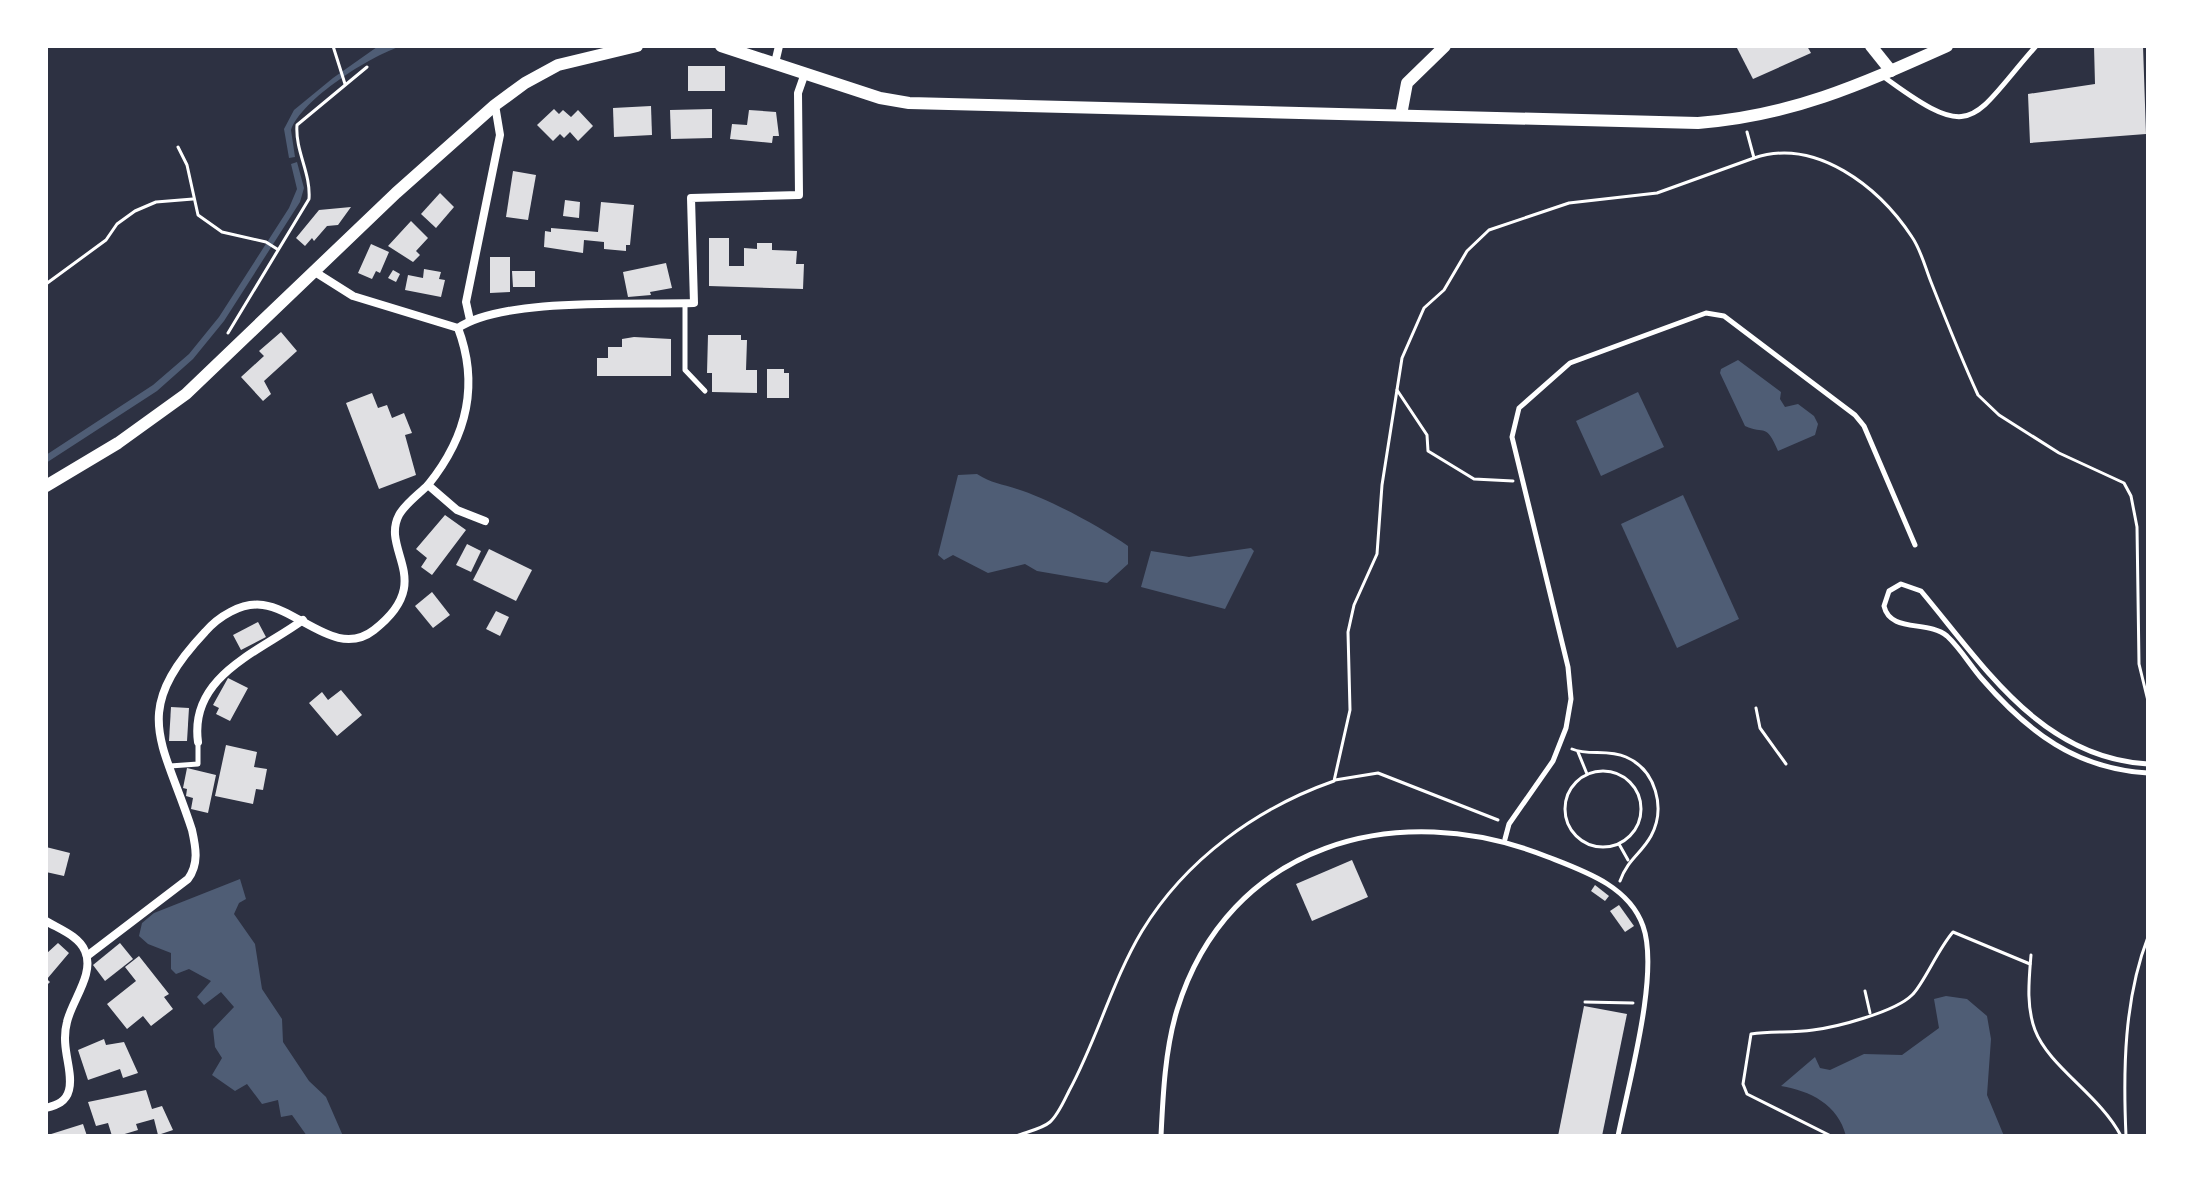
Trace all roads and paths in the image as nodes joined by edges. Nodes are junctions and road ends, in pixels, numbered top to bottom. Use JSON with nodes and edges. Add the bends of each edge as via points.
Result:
{"nodes":[{"id":1,"x":333,"y":46,"type":"edge"},
{"id":2,"x":637,"y":46,"type":"edge"},
{"id":3,"x":721,"y":46,"type":"edge"},
{"id":4,"x":779,"y":46,"type":"edge"},
{"id":5,"x":1445,"y":46,"type":"edge"},
{"id":6,"x":1871,"y":46,"type":"edge"},
{"id":7,"x":1947,"y":46,"type":"edge"},
{"id":8,"x":2035,"y":46,"type":"edge"},
{"id":9,"x":775,"y":63,"type":"junction"},
{"id":10,"x":367,"y":67,"type":"dead end"},
{"id":11,"x":805,"y":73,"type":"junction"},
{"id":12,"x":1886,"y":73,"type":"junction"},
{"id":13,"x":344,"y":83,"type":"junction"},
{"id":14,"x":495,"y":105,"type":"junction"},
{"id":15,"x":1401,"y":115,"type":"junction"},
{"id":16,"x":1747,"y":132,"type":"dead end"},
{"id":17,"x":178,"y":147,"type":"dead end"},
{"id":18,"x":1754,"y":158,"type":"junction"},
{"id":19,"x":193,"y":199,"type":"junction"},
{"id":20,"x":276,"y":248,"type":"junction"},
{"id":21,"x":315,"y":272,"type":"junction"},
{"id":22,"x":46,"y":284,"type":"edge"},
{"id":23,"x":685,"y":303,"type":"junction"},
{"id":24,"x":470,"y":320,"type":"junction"},
{"id":25,"x":458,"y":328,"type":"junction"},
{"id":26,"x":232,"y":351,"type":"junction"},
{"id":27,"x":1397,"y":390,"type":"junction"},
{"id":28,"x":705,"y":391,"type":"dead end"},
{"id":29,"x":1509,"y":480,"type":"dead end"},
{"id":30,"x":428,"y":485,"type":"junction"},
{"id":31,"x":46,"y":486,"type":"edge"},
{"id":32,"x":485,"y":521,"type":"dead end"},
{"id":33,"x":1915,"y":545,"type":"dead end"},
{"id":34,"x":303,"y":620,"type":"junction"},
{"id":35,"x":2148,"y":701,"type":"edge"},
{"id":36,"x":1756,"y":708,"type":"dead end"},
{"id":37,"x":198,"y":742,"type":"joint"},
{"id":38,"x":1561,"y":745,"type":"junction"},
{"id":39,"x":1578,"y":752,"type":"junction"},
{"id":40,"x":1786,"y":764,"type":"dead end"},
{"id":41,"x":2148,"y":764,"type":"edge"},
{"id":42,"x":169,"y":766,"type":"junction"},
{"id":43,"x":2148,"y":773,"type":"edge"},
{"id":44,"x":1587,"y":775,"type":"junction"},
{"id":45,"x":1334,"y":781,"type":"junction"},
{"id":46,"x":1509,"y":824,"type":"junction"},
{"id":47,"x":1505,"y":839,"type":"junction"},
{"id":48,"x":1619,"y":844,"type":"junction"},
{"id":49,"x":1628,"y":860,"type":"junction"},
{"id":50,"x":1617,"y":890,"type":"junction"},
{"id":51,"x":46,"y":921,"type":"edge"},
{"id":52,"x":2148,"y":937,"type":"edge"},
{"id":53,"x":2031,"y":955,"type":"dead end"},
{"id":54,"x":87,"y":956,"type":"junction"},
{"id":55,"x":2030,"y":964,"type":"junction"},
{"id":56,"x":1865,"y":991,"type":"dead end"},
{"id":57,"x":1585,"y":1002,"type":"dead end"},
{"id":58,"x":1643,"y":1004,"type":"junction"},
{"id":59,"x":1870,"y":1013,"type":"junction"},
{"id":60,"x":46,"y":1108,"type":"edge"},
{"id":61,"x":1016,"y":1136,"type":"edge"},
{"id":62,"x":1161,"y":1136,"type":"edge"},
{"id":63,"x":1618,"y":1136,"type":"edge"},
{"id":64,"x":1831,"y":1136,"type":"edge"},
{"id":65,"x":2123,"y":1136,"type":"edge"}],
"edges":[{"from":1,"to":13,"type":"path"},
{"from":2,"to":14,"type":"street","via":[[558,65]]},
{"from":3,"to":9,"type":"street"},
{"from":4,"to":9,"type":"street"},
{"from":5,"to":15,"type":"street","via":[[1407,83]]},
{"from":6,"to":12,"type":"street"},
{"from":7,"to":12,"type":"street"},
{"from":8,"to":12,"type":"lane","via":[[1992,98],[1966,116],[1937,114]]},
{"from":9,"to":11,"type":"street"},
{"from":10,"to":13,"type":"path"},
{"from":11,"to":15,"type":"street","via":[[909,103]]},
{"from":11,"to":23,"type":"street","via":[[798,93],[799,195],[691,198],[694,303]]},
{"from":12,"to":15,"type":"street","via":[[1802,106],[1726,121]]},
{"from":13,"to":20,"type":"path","via":[[297,125],[309,199]]},
{"from":14,"to":21,"type":"street"},
{"from":14,"to":24,"type":"street","via":[[500,135],[466,302]]},
{"from":16,"to":18,"type":"path"},
{"from":17,"to":19,"type":"path"},
{"from":18,"to":27,"type":"path","via":[[1657,193],[1569,203],[1489,230],[1424,308],[1402,358]]},
{"from":18,"to":35,"type":"path","via":[[1785,151],[1809,155],[1867,187],[1914,238],[1978,395],[1999,415],[2059,453],[2124,483],[2137,527],[2139,664]]},
{"from":19,"to":20,"type":"path","via":[[198,215],[222,232]]},
{"from":19,"to":22,"type":"path","via":[[156,202],[135,211],[106,240]]},
{"from":20,"to":26,"type":"path","via":[[229,328]]},
{"from":21,"to":25,"type":"street","via":[[353,296]]},
{"from":21,"to":26,"type":"street"},
{"from":23,"to":24,"type":"street","via":[[531,309]]},
{"from":23,"to":28,"type":"lane","via":[[685,370]]},
{"from":24,"to":25,"type":"street"},
{"from":25,"to":30,"type":"street","via":[[469,370],[468,411],[459,440]]},
{"from":26,"to":31,"type":"street","via":[[186,394]]},
{"from":27,"to":29,"type":"path","via":[[1427,435],[1428,451],[1474,479]]},
{"from":27,"to":45,"type":"path","via":[[1377,554],[1348,632],[1350,710]]},
{"from":30,"to":32,"type":"street","via":[[457,510]]},
{"from":30,"to":34,"type":"street","via":[[399,516],[396,534],[406,585],[391,612],[364,636],[346,640]]},
{"from":33,"to":38,"type":"lane","via":[[1855,415],[1724,316],[1696,314],[1570,363],[1519,408],[1512,437],[1571,684]]},
{"from":34,"to":37,"type":"street","via":[[243,657],[216,682],[200,707]]},
{"from":34,"to":42,"type":"street","via":[[262,604],[249,605],[226,613],[193,645],[171,674],[159,706],[157,731]]},
{"from":36,"to":40,"type":"path","via":[[1760,728]]},
{"from":37,"to":42,"type":"lane","via":[[198,764]]},
{"from":38,"to":39,"type":"path"},
{"from":38,"to":46,"type":"lane"},
{"from":39,"to":44,"type":"path"},
{"from":39,"to":49,"type":"path","via":[[1626,757],[1651,779],[1658,799],[1654,829]]},
{"from":41,"to":43,"type":"lane","via":[[2111,759],[2064,740],[2013,699],[1921,591],[1901,584],[1889,591],[1884,606],[1890,618],[1947,637],[2012,712],[2045,740],[2095,765]]},
{"from":42,"to":54,"type":"street","via":[[196,846],[194,870]]},
{"from":44,"to":48,"type":"path","via":[[1617,773],[1638,793],[1639,822]]},
{"from":44,"to":48,"type":"path","via":[[1577,781],[1566,802],[1568,826],[1585,843]]},
{"from":45,"to":46,"type":"path","via":[[1378,773]]},
{"from":45,"to":61,"type":"path","via":[[1282,800],[1230,835],[1183,877],[1141,934],[1060,1109],[1049,1123]]},
{"from":46,"to":47,"type":"lane"},
{"from":47,"to":50,"type":"lane","via":[[1593,874]]},
{"from":47,"to":62,"type":"lane","via":[[1413,830],[1378,833],[1314,852],[1250,893],[1208,945],[1176,1011],[1164,1075]]},
{"from":48,"to":49,"type":"path"},
{"from":49,"to":50,"type":"path"},
{"from":50,"to":58,"type":"lane","via":[[1643,926]]},
{"from":51,"to":54,"type":"street","via":[[75,938]]},
{"from":52,"to":65,"type":"path","via":[[2133,989]]},
{"from":53,"to":55,"type":"path"},
{"from":54,"to":60,"type":"street","via":[[88,969],[63,1042],[69,1091],[61,1103]]},
{"from":55,"to":59,"type":"path","via":[[1953,932],[1913,995],[1881,1013]]},
{"from":55,"to":65,"type":"path","via":[[2036,1032]]},
{"from":56,"to":59,"type":"path"},
{"from":57,"to":58,"type":"path"},
{"from":58,"to":63,"type":"lane"},
{"from":59,"to":64,"type":"path","via":[[1812,1030],[1751,1034],[1743,1084],[1747,1094]]}]}
